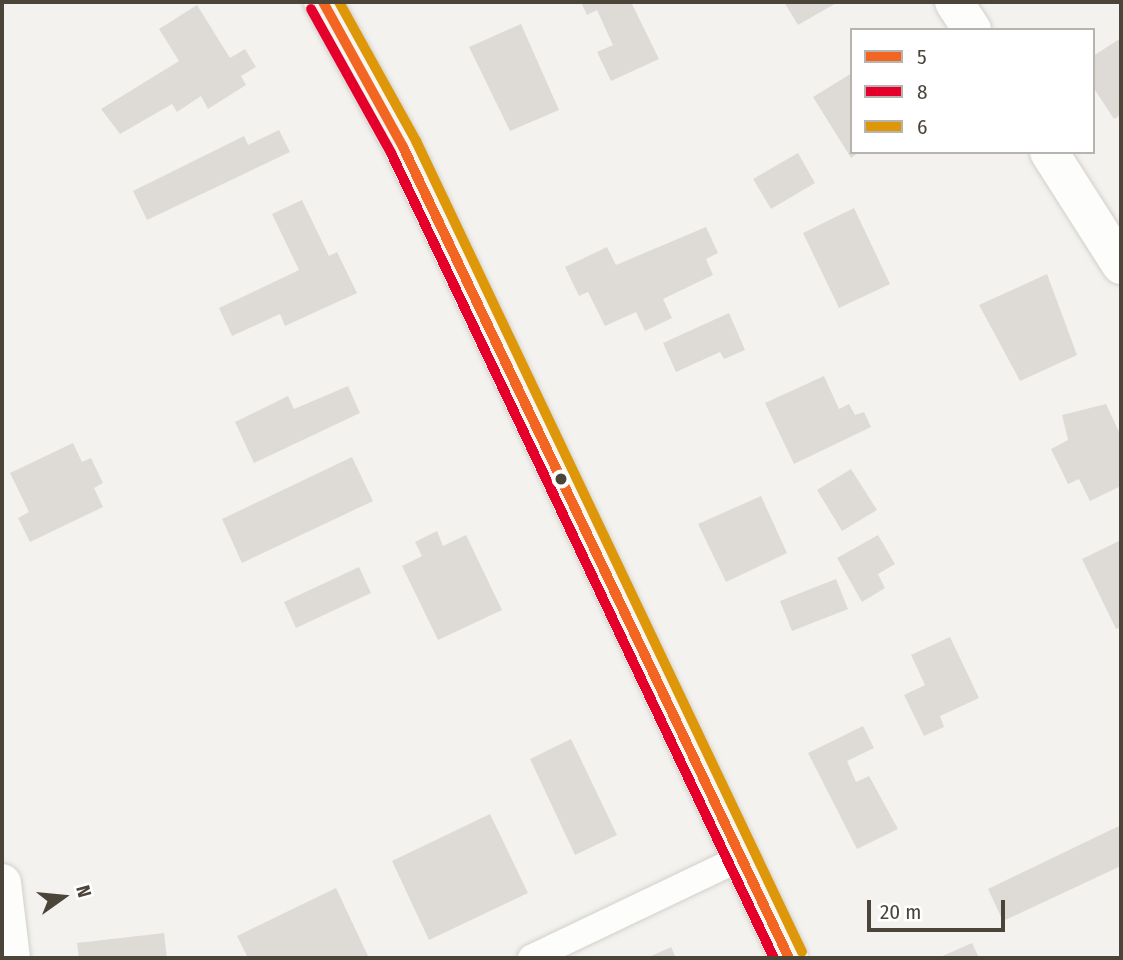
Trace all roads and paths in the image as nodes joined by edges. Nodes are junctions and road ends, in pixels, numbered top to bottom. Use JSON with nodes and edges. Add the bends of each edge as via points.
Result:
{"nodes":[{"id":1,"x":323,"y":2,"type":"edge"},
{"id":2,"x":954,"y":2,"type":"edge"},
{"id":3,"x":971,"y":28,"type":"edge"},
{"id":4,"x":1050,"y":154,"type":"edge"},
{"id":5,"x":1120,"y":261,"type":"edge"},
{"id":6,"x":741,"y":858,"type":"junction"},
{"id":7,"x":2,"y":883,"type":"edge"},
{"id":8,"x":11,"y":958,"type":"edge"},
{"id":9,"x":531,"y":958,"type":"edge"},
{"id":10,"x":789,"y":958,"type":"edge"}],
"edges":[{"from":1,"to":6,"type":"street","via":[[403,147]]},
{"from":2,"to":3,"type":"street"},
{"from":4,"to":5,"type":"street"},
{"from":6,"to":9,"type":"lane"},
{"from":6,"to":10,"type":"street"},
{"from":7,"to":8,"type":"street"}]}
